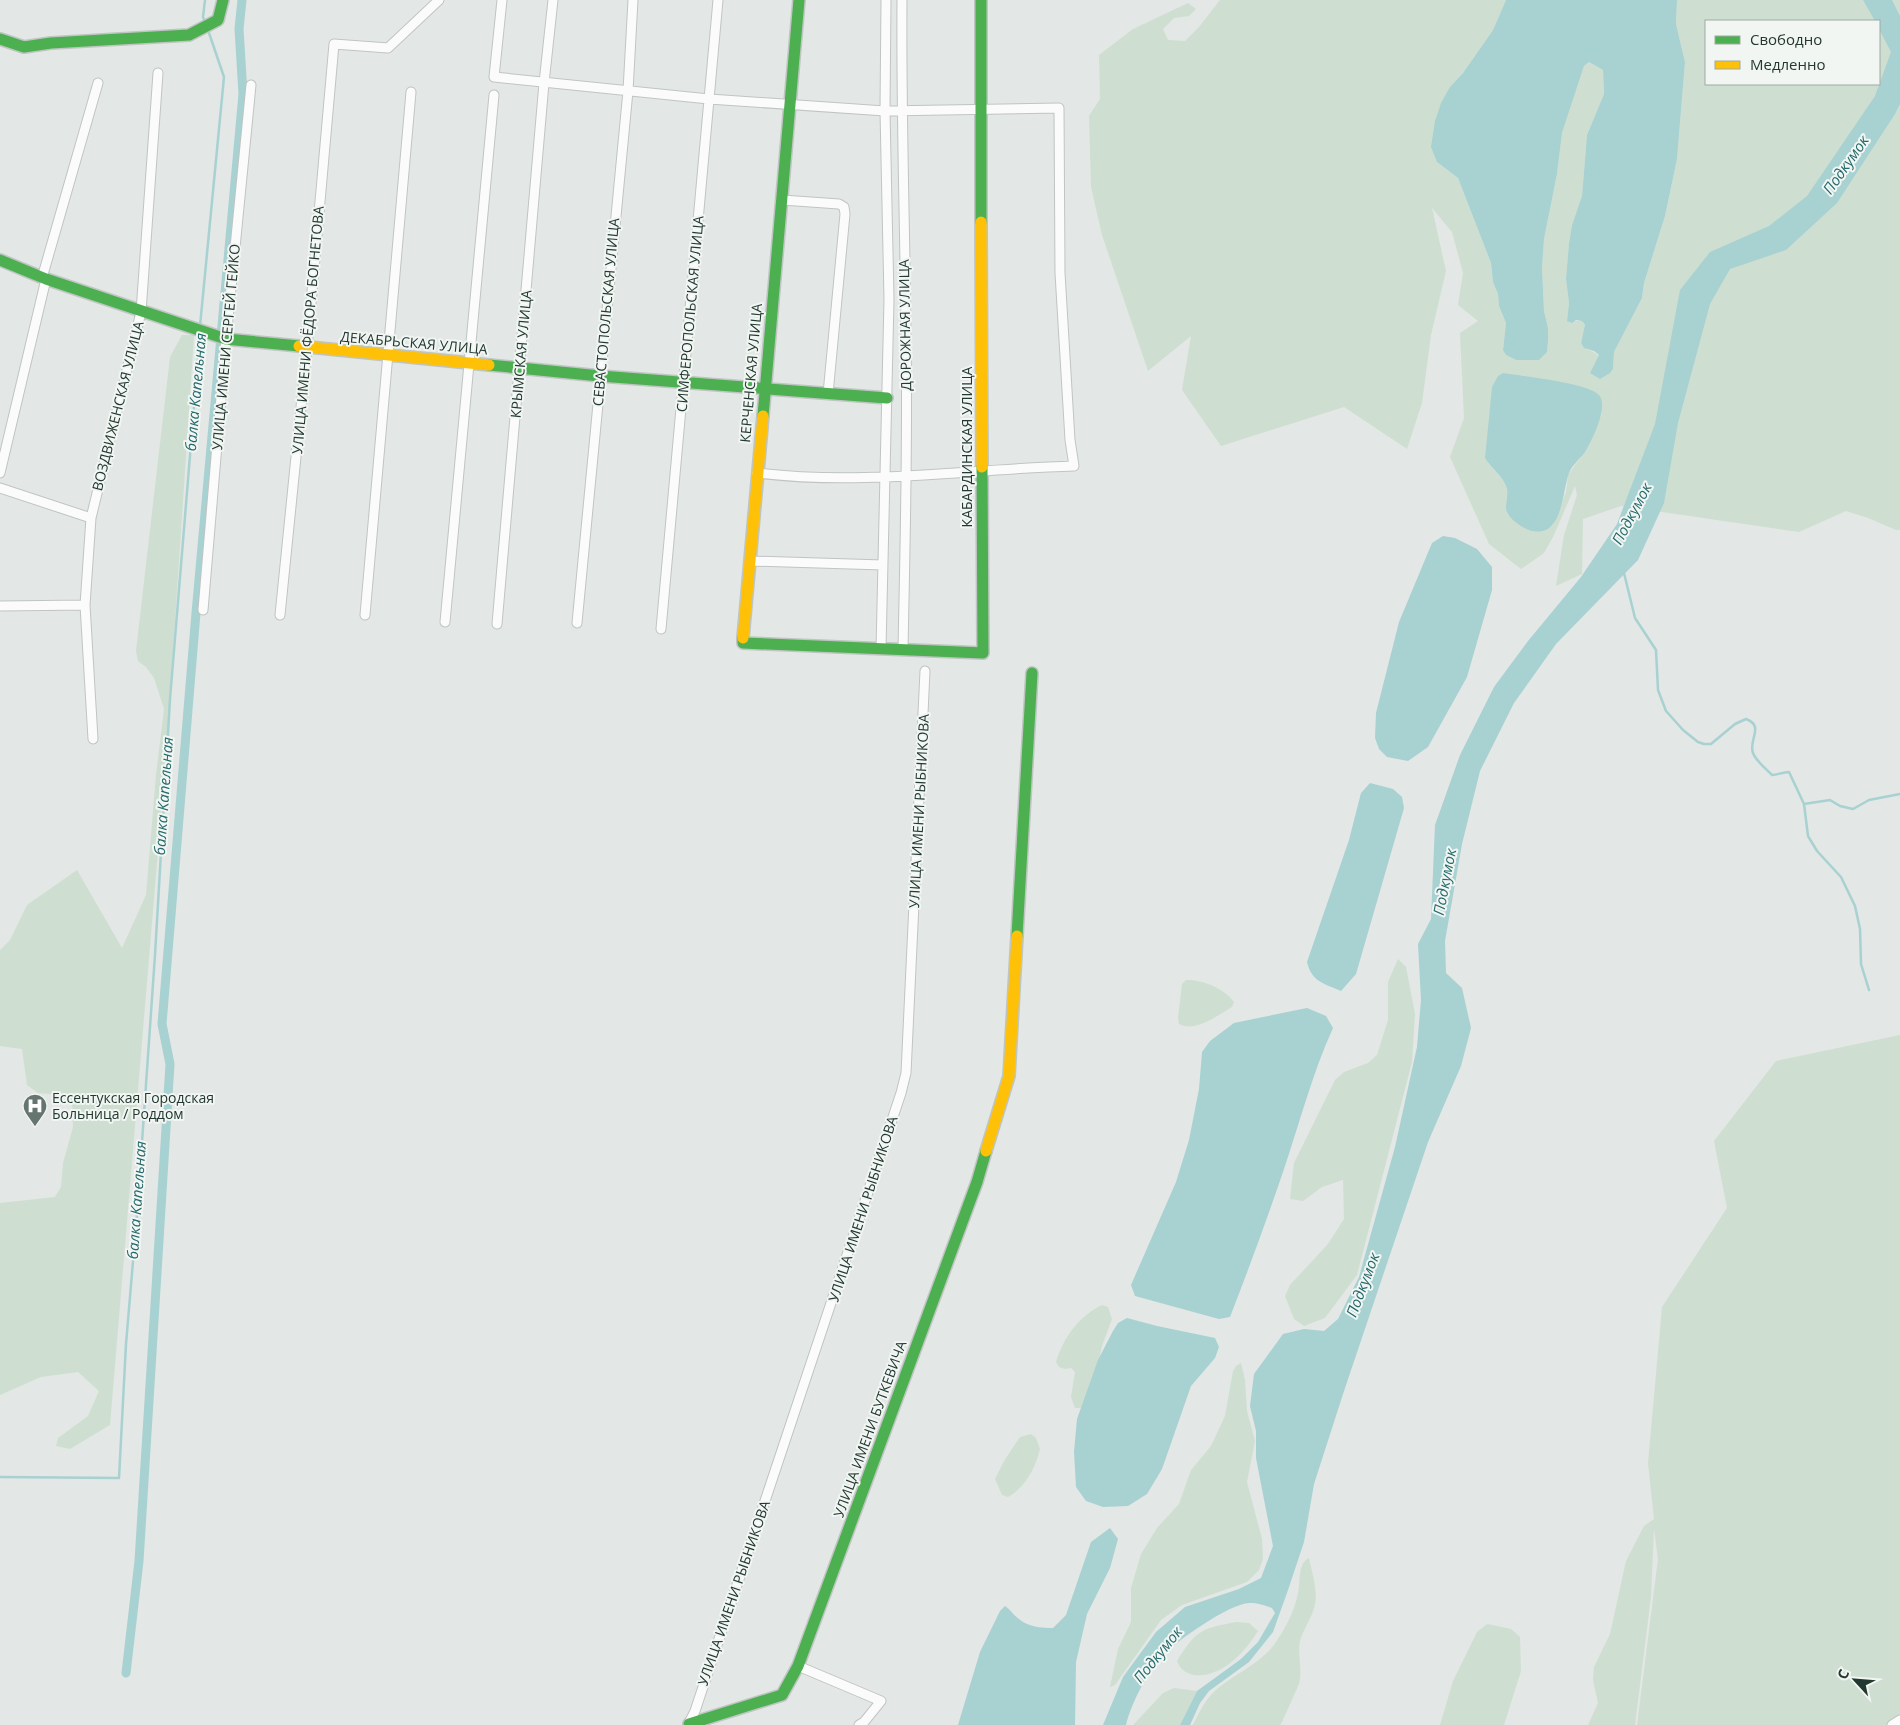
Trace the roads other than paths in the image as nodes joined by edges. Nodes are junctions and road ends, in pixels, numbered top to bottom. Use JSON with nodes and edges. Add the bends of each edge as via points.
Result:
{"nodes":[{"id":1,"x":223,"y":0,"type":"edge"},
{"id":2,"x":439,"y":0,"type":"edge"},
{"id":3,"x":502,"y":0,"type":"edge"},
{"id":4,"x":553,"y":0,"type":"edge"},
{"id":5,"x":634,"y":0,"type":"edge"},
{"id":6,"x":718,"y":0,"type":"edge"},
{"id":7,"x":799,"y":0,"type":"edge"},
{"id":8,"x":886,"y":0,"type":"edge"},
{"id":9,"x":902,"y":0,"type":"edge"},
{"id":10,"x":981,"y":0,"type":"edge"},
{"id":11,"x":0,"y":39,"type":"edge"},
{"id":12,"x":158,"y":73,"type":"dead end"},
{"id":13,"x":98,"y":83,"type":"dead end"},
{"id":14,"x":544,"y":83,"type":"junction"},
{"id":15,"x":250,"y":85,"type":"dead end"},
{"id":16,"x":628,"y":91,"type":"junction"},
{"id":17,"x":411,"y":92,"type":"dead end"},
{"id":18,"x":494,"y":95,"type":"dead end"},
{"id":19,"x":709,"y":99,"type":"junction"},
{"id":20,"x":790,"y":105,"type":"junction"},
{"id":21,"x":980,"y":109,"type":"junction"},
{"id":22,"x":886,"y":111,"type":"junction"},
{"id":23,"x":901,"y":111,"type":"junction"},
{"id":24,"x":782,"y":200,"type":"junction"},
{"id":25,"x":0,"y":260,"type":"edge"},
{"id":26,"x":44,"y":279,"type":"junction"},
{"id":27,"x":141,"y":312,"type":"junction"},
{"id":28,"x":226,"y":340,"type":"junction"},
{"id":29,"x":307,"y":348,"type":"junction"},
{"id":30,"x":389,"y":355,"type":"junction"},
{"id":31,"x":470,"y":363,"type":"junction"},
{"id":32,"x":520,"y":368,"type":"junction"},
{"id":33,"x":600,"y":376,"type":"junction"},
{"id":34,"x":684,"y":381,"type":"junction"},
{"id":35,"x":765,"y":388,"type":"junction"},
{"id":36,"x":828,"y":394,"type":"junction"},
{"id":37,"x":887,"y":398,"type":"junction"},
{"id":38,"x":982,"y":471,"type":"junction"},
{"id":39,"x":0,"y":472,"type":"edge"},
{"id":40,"x":757,"y":474,"type":"junction"},
{"id":41,"x":906,"y":476,"type":"junction"},
{"id":42,"x":884,"y":478,"type":"junction"},
{"id":43,"x":0,"y":488,"type":"edge"},
{"id":44,"x":91,"y":518,"type":"junction"},
{"id":45,"x":750,"y":561,"type":"junction"},
{"id":46,"x":883,"y":565,"type":"junction"},
{"id":47,"x":85,"y":605,"type":"junction"},
{"id":48,"x":0,"y":606,"type":"edge"},
{"id":49,"x":203,"y":610,"type":"dead end"},
{"id":50,"x":280,"y":615,"type":"dead end"},
{"id":51,"x":365,"y":615,"type":"dead end"},
{"id":52,"x":445,"y":622,"type":"dead end"},
{"id":53,"x":577,"y":623,"type":"dead end"},
{"id":54,"x":498,"y":624,"type":"dead end"},
{"id":55,"x":661,"y":629,"type":"dead end"},
{"id":56,"x":743,"y":643,"type":"joint"},
{"id":57,"x":881,"y":649,"type":"junction"},
{"id":58,"x":903,"y":650,"type":"junction"},
{"id":59,"x":925,"y":671,"type":"dead end"},
{"id":60,"x":1032,"y":673,"type":"dead end"},
{"id":61,"x":93,"y":739,"type":"dead end"},
{"id":62,"x":798,"y":1666,"type":"junction"},
{"id":63,"x":1900,"y":1720,"type":"edge"},
{"id":64,"x":688,"y":1724,"type":"edge"},
{"id":65,"x":859,"y":1725,"type":"edge"},
{"id":66,"x":1892,"y":1725,"type":"edge"}],
"edges":[{"from":1,"to":11,"type":"street","via":[[218,20],[189,35],[24,47]]},
{"from":2,"to":29,"type":"street","name":"УЛИЦА ИМЕНИ ФЁДОРА БОГНЕТОВА","via":[[388,48],[334,44]]},
{"from":3,"to":14,"type":"street","via":[[494,77]]},
{"from":4,"to":14,"type":"street","name":"КРЫМСКАЯ УЛИЦА"},
{"from":5,"to":16,"type":"street","name":"СЕВАСТОПОЛЬСКАЯ УЛИЦА"},
{"from":6,"to":19,"type":"street","name":"СИМФЕРОПОЛЬСКАЯ УЛИЦА"},
{"from":7,"to":20,"type":"street","name":"КЕРЧЕНСКАЯ УЛИЦА"},
{"from":8,"to":22,"type":"street","name":"ДОРОЖНАЯ УЛИЦА"},
{"from":9,"to":23,"type":"street","name":"ДОРОЖНАЯ УЛИЦА"},
{"from":10,"to":21,"type":"street","name":"КАБАРДИНСКАЯ УЛИЦА"},
{"from":12,"to":27,"type":"street","name":"ВОЗДВИЖЕНСКАЯ УЛИЦА"},
{"from":13,"to":26,"type":"street"},
{"from":14,"to":16,"type":"street"},
{"from":14,"to":32,"type":"street","name":"КРЫМСКАЯ УЛИЦА"},
{"from":15,"to":28,"type":"street","name":"УЛИЦА ИМЕНИ СЕРГЕЙ ГЕЙКО"},
{"from":16,"to":19,"type":"street"},
{"from":16,"to":33,"type":"street","name":"СЕВАСТОПОЛЬСКАЯ УЛИЦА"},
{"from":17,"to":30,"type":"street"},
{"from":18,"to":31,"type":"street"},
{"from":19,"to":20,"type":"street"},
{"from":19,"to":34,"type":"street","name":"СИМФЕРОПОЛЬСКАЯ УЛИЦА"},
{"from":20,"to":22,"type":"street"},
{"from":20,"to":24,"type":"street","name":"КЕРЧЕНСКАЯ УЛИЦА"},
{"from":21,"to":23,"type":"street"},
{"from":21,"to":38,"type":"street","name":"КАБАРДИНСКАЯ УЛИЦА"},
{"from":21,"to":38,"type":"street","via":[[1059,108],[1060,273],[1074,466]]},
{"from":22,"to":23,"type":"street"},
{"from":22,"to":37,"type":"street","name":"ДОРОЖНАЯ УЛИЦА"},
{"from":23,"to":41,"type":"street","name":"ДОРОЖНАЯ УЛИЦА"},
{"from":24,"to":35,"type":"street","name":"КЕРЧЕНСКАЯ УЛИЦА"},
{"from":24,"to":36,"type":"street","via":[[844,207]]},
{"from":25,"to":26,"type":"street"},
{"from":26,"to":27,"type":"street"},
{"from":26,"to":39,"type":"street"},
{"from":27,"to":28,"type":"street","name":"ДЕКАБРЬСКАЯ УЛИЦА"},
{"from":27,"to":44,"type":"street","name":"ВОЗДВИЖЕНСКАЯ УЛИЦА"},
{"from":28,"to":29,"type":"street","name":"ДЕКАБРЬСКАЯ УЛИЦА"},
{"from":28,"to":49,"type":"street","name":"УЛИЦА ИМЕНИ СЕРГЕЙ ГЕЙКО"},
{"from":29,"to":30,"type":"street","name":"ДЕКАБРЬСКАЯ УЛИЦА"},
{"from":29,"to":50,"type":"street","name":"УЛИЦА ИМЕНИ ФЁДОРА БОГНЕТОВА"},
{"from":30,"to":31,"type":"street","name":"ДЕКАБРЬСКАЯ УЛИЦА"},
{"from":30,"to":51,"type":"street"},
{"from":31,"to":32,"type":"street","name":"ДЕКАБРЬСКАЯ УЛИЦА"},
{"from":31,"to":52,"type":"street"},
{"from":32,"to":33,"type":"street","name":"ДЕКАБРЬСКАЯ УЛИЦА"},
{"from":32,"to":54,"type":"street","name":"КРЫМСКАЯ УЛИЦА"},
{"from":33,"to":34,"type":"street","name":"ДЕКАБРЬСКАЯ УЛИЦА"},
{"from":33,"to":53,"type":"street","name":"СЕВАСТОПОЛЬСКАЯ УЛИЦА"},
{"from":34,"to":35,"type":"street","name":"ДЕКАБРЬСКАЯ УЛИЦА"},
{"from":34,"to":55,"type":"street","name":"СИМФЕРОПОЛЬСКАЯ УЛИЦА"},
{"from":35,"to":36,"type":"street","name":"ДЕКАБРЬСКАЯ УЛИЦА"},
{"from":35,"to":40,"type":"street","name":"КЕРЧЕНСКАЯ УЛИЦА"},
{"from":36,"to":37,"type":"street","name":"ДЕКАБРЬСКАЯ УЛИЦА"},
{"from":37,"to":42,"type":"street","name":"ДОРОЖНАЯ УЛИЦА"},
{"from":38,"to":41,"type":"street"},
{"from":38,"to":58,"type":"street","name":"КАБАРДИНСКАЯ УЛИЦА","via":[[984,654]]},
{"from":40,"to":42,"type":"street","via":[[798,478]]},
{"from":40,"to":45,"type":"street","name":"КЕРЧЕНСКАЯ УЛИЦА"},
{"from":41,"to":42,"type":"street"},
{"from":41,"to":58,"type":"street","name":"ДОРОЖНАЯ УЛИЦА"},
{"from":42,"to":46,"type":"street","name":"ДОРОЖНАЯ УЛИЦА"},
{"from":43,"to":44,"type":"street"},
{"from":44,"to":47,"type":"street","name":"ВОЗДВИЖЕНСКАЯ УЛИЦА"},
{"from":45,"to":46,"type":"street"},
{"from":45,"to":56,"type":"street","name":"КЕРЧЕНСКАЯ УЛИЦА"},
{"from":46,"to":57,"type":"street","name":"ДОРОЖНАЯ УЛИЦА"},
{"from":47,"to":48,"type":"street"},
{"from":47,"to":61,"type":"street","name":"ВОЗДВИЖЕНСКАЯ УЛИЦА"},
{"from":56,"to":57,"type":"street","name":"КАБАРДИНСКАЯ УЛИЦА"},
{"from":57,"to":58,"type":"street","name":"КАБАРДИНСКАЯ УЛИЦА"},
{"from":59,"to":64,"type":"street","name":"УЛИЦА ИМЕНИ РЫБНИКОВА","via":[[906,1073],[739,1580]]},
{"from":60,"to":62,"type":"street","name":"УЛИЦА ИМЕНИ БУТКЕВИЧА","via":[[1009,1076],[977,1182]]},
{"from":62,"to":64,"type":"street","name":"УЛИЦА ИМЕНИ БУТКЕВИЧА","via":[[782,1695]]},
{"from":62,"to":65,"type":"street","via":[[881,1701]]},
{"from":63,"to":66,"type":"street"}]}
